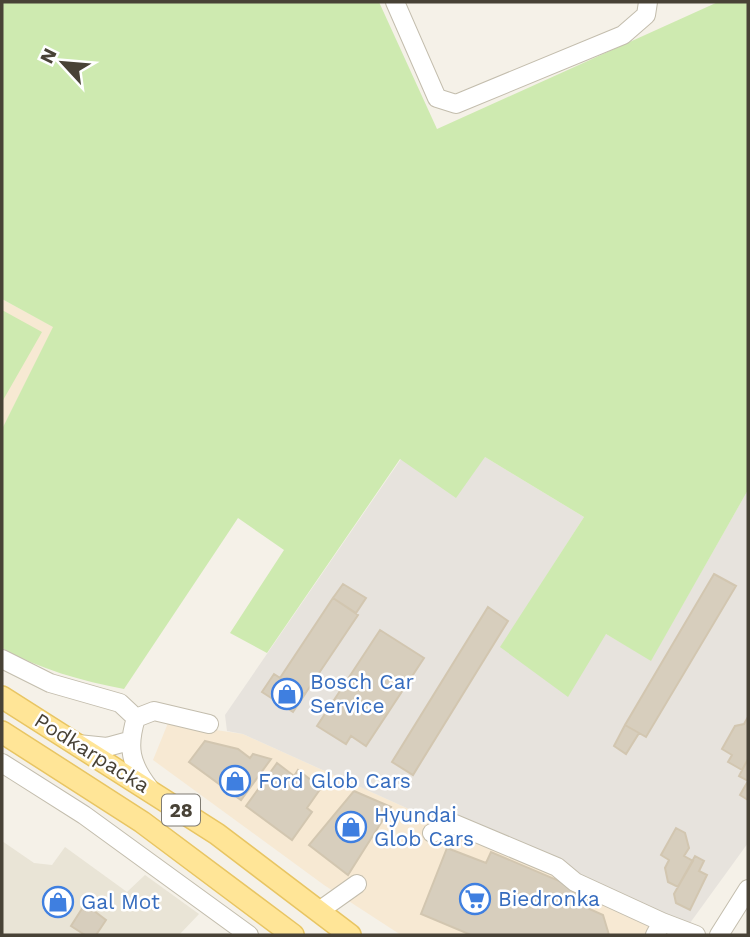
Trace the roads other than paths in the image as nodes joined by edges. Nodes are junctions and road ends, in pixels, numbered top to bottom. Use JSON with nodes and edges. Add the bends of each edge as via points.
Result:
{"nodes":[{"id":1,"x":395,"y":2,"type":"edge"},
{"id":2,"x":648,"y":2,"type":"edge"},
{"id":3,"x":2,"y":659,"type":"edge"},
{"id":4,"x":2,"y":697,"type":"edge"},
{"id":5,"x":136,"y":718,"type":"junction"},
{"id":6,"x":209,"y":723,"type":"dead end"},
{"id":7,"x":2,"y":732,"type":"edge"},
{"id":8,"x":129,"y":741,"type":"junction"},
{"id":9,"x":78,"y":744,"type":"junction"},
{"id":10,"x":2,"y":763,"type":"edge"},
{"id":11,"x":150,"y":789,"type":"junction"},
{"id":12,"x":432,"y":833,"type":"dead end"},
{"id":13,"x":357,"y":884,"type":"dead end"},
{"id":14,"x":748,"y":889,"type":"edge"},
{"id":15,"x":319,"y":911,"type":"junction"},
{"id":16,"x":658,"y":929,"type":"edge"},
{"id":17,"x":249,"y":935,"type":"edge"},
{"id":18,"x":293,"y":935,"type":"edge"},
{"id":19,"x":350,"y":935,"type":"edge"},
{"id":20,"x":696,"y":935,"type":"edge"},
{"id":21,"x":719,"y":935,"type":"edge"}],
"edges":[{"from":1,"to":2,"type":"street","via":[[437,97],[456,104],[623,36],[646,15]]},
{"from":3,"to":5,"type":"street","via":[[50,683],[120,703]]},
{"from":4,"to":9,"type":"main road","name":"Podkarpacka","number":"28"},
{"from":5,"to":6,"type":"street","via":[[154,711]]},
{"from":5,"to":8,"type":"street"},
{"from":7,"to":18,"type":"main road","name":"Podkarpacka","number":"28","via":[[142,822]]},
{"from":8,"to":9,"type":"street","via":[[107,747]]},
{"from":8,"to":11,"type":"street","via":[[135,765]]},
{"from":9,"to":11,"type":"main road","name":"Podkarpacka","number":"28"},
{"from":10,"to":17,"type":"street"},
{"from":11,"to":15,"type":"main road","name":"Podkarpacka","number":"28"},
{"from":12,"to":16,"type":"street","via":[[455,824],[464,827],[557,867]]},
{"from":13,"to":15,"type":"street"},
{"from":14,"to":21,"type":"street"},
{"from":15,"to":19,"type":"main road","name":"Podkarpacka","number":"28"},
{"from":16,"to":20,"type":"street"}]}
